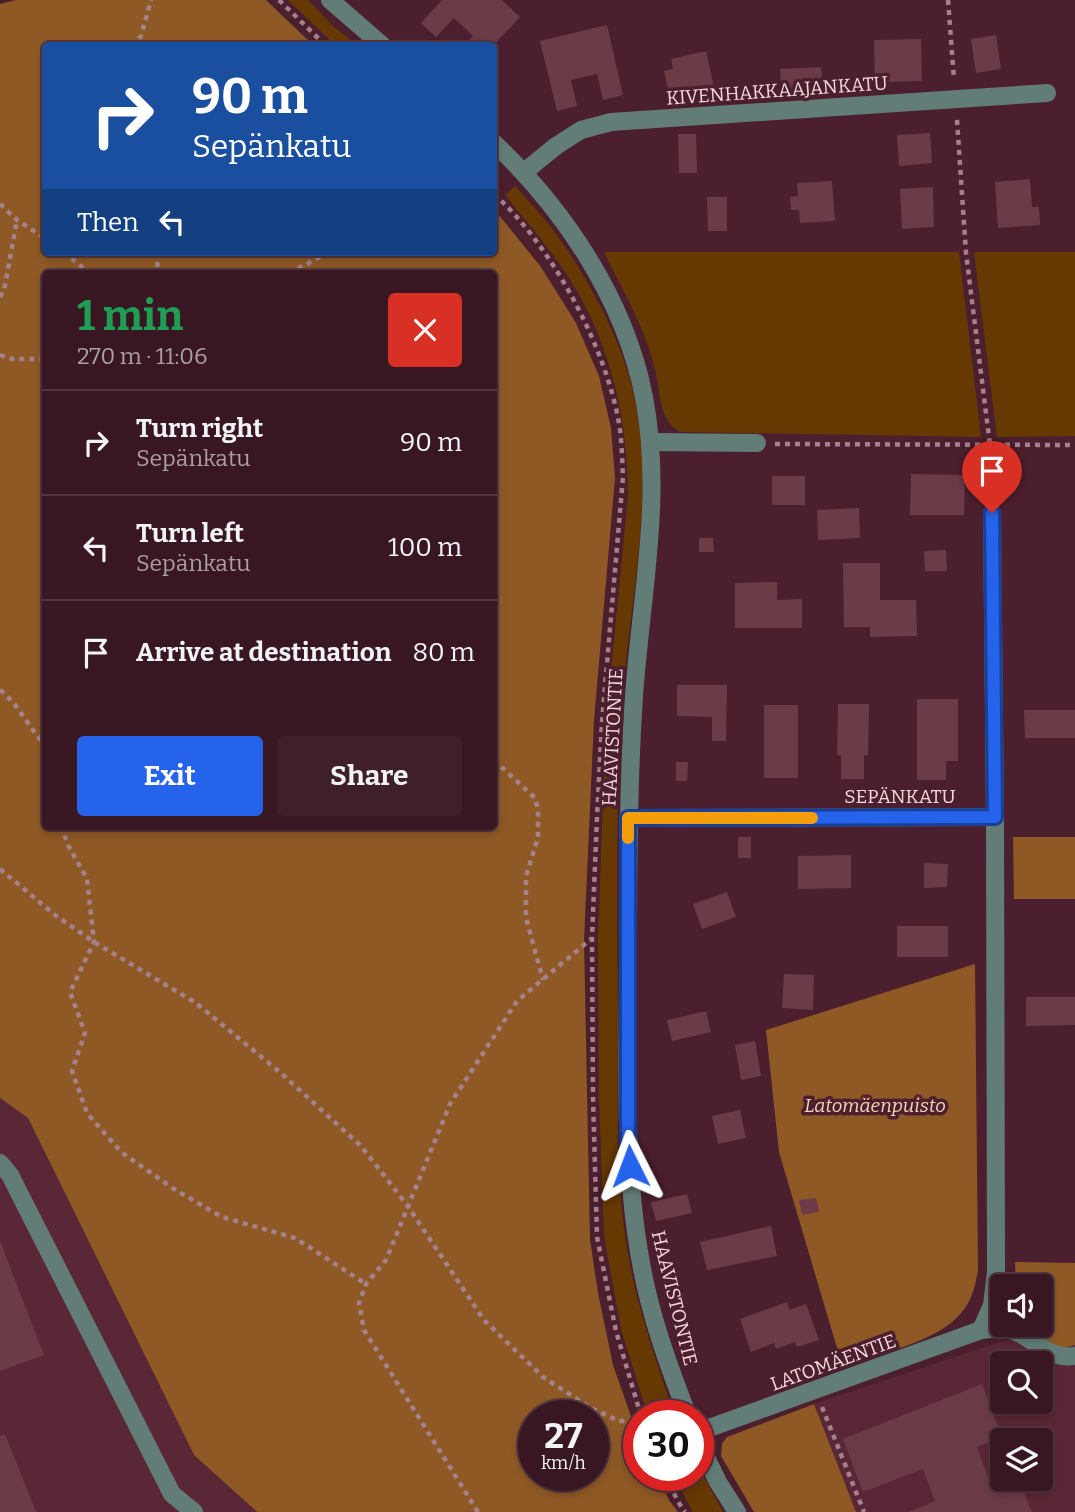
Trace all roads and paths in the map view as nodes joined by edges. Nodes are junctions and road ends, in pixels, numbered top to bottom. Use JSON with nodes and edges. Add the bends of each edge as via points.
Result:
{"nodes":[{"id":1,"x":151,"y":0,"type":"edge"},
{"id":2,"x":279,"y":0,"type":"edge"},
{"id":3,"x":330,"y":0,"type":"edge"},
{"id":4,"x":948,"y":0,"type":"edge"},
{"id":5,"x":136,"y":42,"type":"edge"},
{"id":6,"x":322,"y":42,"type":"edge"},
{"id":7,"x":378,"y":42,"type":"edge"},
{"id":8,"x":1047,"y":93,"type":"dead end"},
{"id":9,"x":956,"y":99,"type":"junction"},
{"id":10,"x":497,"y":146,"type":"edge"},
{"id":11,"x":524,"y":172,"type":"junction"},
{"id":12,"x":497,"y":197,"type":"edge"},
{"id":13,"x":0,"y":204,"type":"edge"},
{"id":14,"x":18,"y":220,"type":"junction"},
{"id":15,"x":42,"y":236,"type":"edge"},
{"id":16,"x":69,"y":256,"type":"edge"},
{"id":17,"x":322,"y":256,"type":"edge"},
{"id":18,"x":85,"y":270,"type":"edge"},
{"id":19,"x":295,"y":270,"type":"edge"},
{"id":20,"x":0,"y":298,"type":"edge"},
{"id":21,"x":0,"y":355,"type":"edge"},
{"id":22,"x":42,"y":359,"type":"edge"},
{"id":23,"x":651,"y":442,"type":"junction"},
{"id":24,"x":757,"y":443,"type":"joint"},
{"id":25,"x":990,"y":445,"type":"junction"},
{"id":26,"x":1075,"y":445,"type":"edge"},
{"id":27,"x":992,"y":513,"type":"joint"},
{"id":28,"x":0,"y":690,"type":"edge"},
{"id":29,"x":42,"y":742,"type":"edge"},
{"id":30,"x":497,"y":763,"type":"edge"},
{"id":31,"x":995,"y":817,"type":"junction"},
{"id":32,"x":628,"y":818,"type":"junction"},
{"id":33,"x":62,"y":830,"type":"edge"},
{"id":34,"x":0,"y":870,"type":"edge"},
{"id":35,"x":592,"y":938,"type":"junction"},
{"id":36,"x":94,"y":942,"type":"junction"},
{"id":37,"x":543,"y":980,"type":"junction"},
{"id":38,"x":0,"y":1163,"type":"edge"},
{"id":39,"x":407,"y":1205,"type":"junction"},
{"id":40,"x":366,"y":1284,"type":"junction"},
{"id":41,"x":981,"y":1330,"type":"junction"},
{"id":42,"x":1075,"y":1356,"type":"edge"},
{"id":43,"x":815,"y":1390,"type":"junction"},
{"id":44,"x":635,"y":1400,"type":"edge"},
{"id":45,"x":682,"y":1400,"type":"edge"},
{"id":46,"x":623,"y":1420,"type":"edge"},
{"id":47,"x":714,"y":1427,"type":"edge"},
{"id":48,"x":714,"y":1474,"type":"edge"},
{"id":49,"x":673,"y":1491,"type":"edge"},
{"id":50,"x":194,"y":1512,"type":"edge"},
{"id":51,"x":478,"y":1512,"type":"edge"},
{"id":52,"x":685,"y":1512,"type":"edge"},
{"id":53,"x":737,"y":1512,"type":"edge"},
{"id":54,"x":863,"y":1512,"type":"edge"}],
"edges":[{"from":1,"to":5,"type":"path"},
{"from":2,"to":6,"type":"path"},
{"from":3,"to":7,"type":"street"},
{"from":4,"to":9,"type":"path"},
{"from":8,"to":9,"type":"street","name":"KIVENHAKKAAJANKATU"},
{"from":9,"to":11,"type":"street","name":"KIVENHAKKAAJANKATU","via":[[611,122],[581,130]]},
{"from":9,"to":25,"type":"path","via":[[967,253]]},
{"from":10,"to":11,"type":"street","name":"HAAVISTONTIE"},
{"from":11,"to":23,"type":"street","name":"HAAVISTONTIE","via":[[560,216],[612,303],[643,393]]},
{"from":12,"to":35,"type":"path","via":[[568,287],[599,355],[622,443]]},
{"from":13,"to":14,"type":"path"},
{"from":14,"to":15,"type":"path"},
{"from":14,"to":20,"type":"path"},
{"from":16,"to":18,"type":"path"},
{"from":17,"to":19,"type":"path"},
{"from":21,"to":22,"type":"path"},
{"from":23,"to":24,"type":"street"},
{"from":23,"to":32,"type":"street","name":"HAAVISTONTIE","via":[[652,506]]},
{"from":24,"to":25,"type":"path"},
{"from":25,"to":26,"type":"path"},
{"from":25,"to":27,"type":"path"},
{"from":27,"to":31,"type":"street"},
{"from":28,"to":29,"type":"path"},
{"from":30,"to":37,"type":"path","via":[[534,798],[538,810],[538,837],[526,876],[526,918]]},
{"from":31,"to":32,"type":"street","name":"SEPÄNKATU"},
{"from":31,"to":41,"type":"street","via":[[996,1272],[992,1306]]},
{"from":32,"to":45,"type":"street","name":"HAAVISTONTIE","via":[[628,1143],[634,1211],[641,1265]]},
{"from":33,"to":36,"type":"path","via":[[87,880]]},
{"from":34,"to":36,"type":"path"},
{"from":35,"to":37,"type":"path"},
{"from":35,"to":44,"type":"path","via":[[597,1237]]},
{"from":36,"to":39,"type":"path","via":[[196,1003],[282,1074],[360,1146]]},
{"from":36,"to":40,"type":"path","via":[[71,992],[85,1033],[72,1071],[87,1113],[121,1152],[174,1189],[222,1217],[295,1238]]},
{"from":37,"to":39,"type":"path","via":[[517,1001],[450,1104]]},
{"from":38,"to":50,"type":"street","via":[[173,1494]]},
{"from":39,"to":40,"type":"path","via":[[386,1260]]},
{"from":39,"to":46,"type":"path","via":[[484,1320],[543,1377],[590,1408]]},
{"from":40,"to":51,"type":"path","via":[[359,1303],[364,1330]]},
{"from":41,"to":42,"type":"street","via":[[1012,1330],[1052,1355]]},
{"from":41,"to":43,"type":"street","name":"LATOMÄENTIE"},
{"from":43,"to":47,"type":"street","name":"LATOMÄENTIE"},
{"from":43,"to":54,"type":"path"},
{"from":48,"to":53,"type":"street"},
{"from":49,"to":52,"type":"path"}]}
